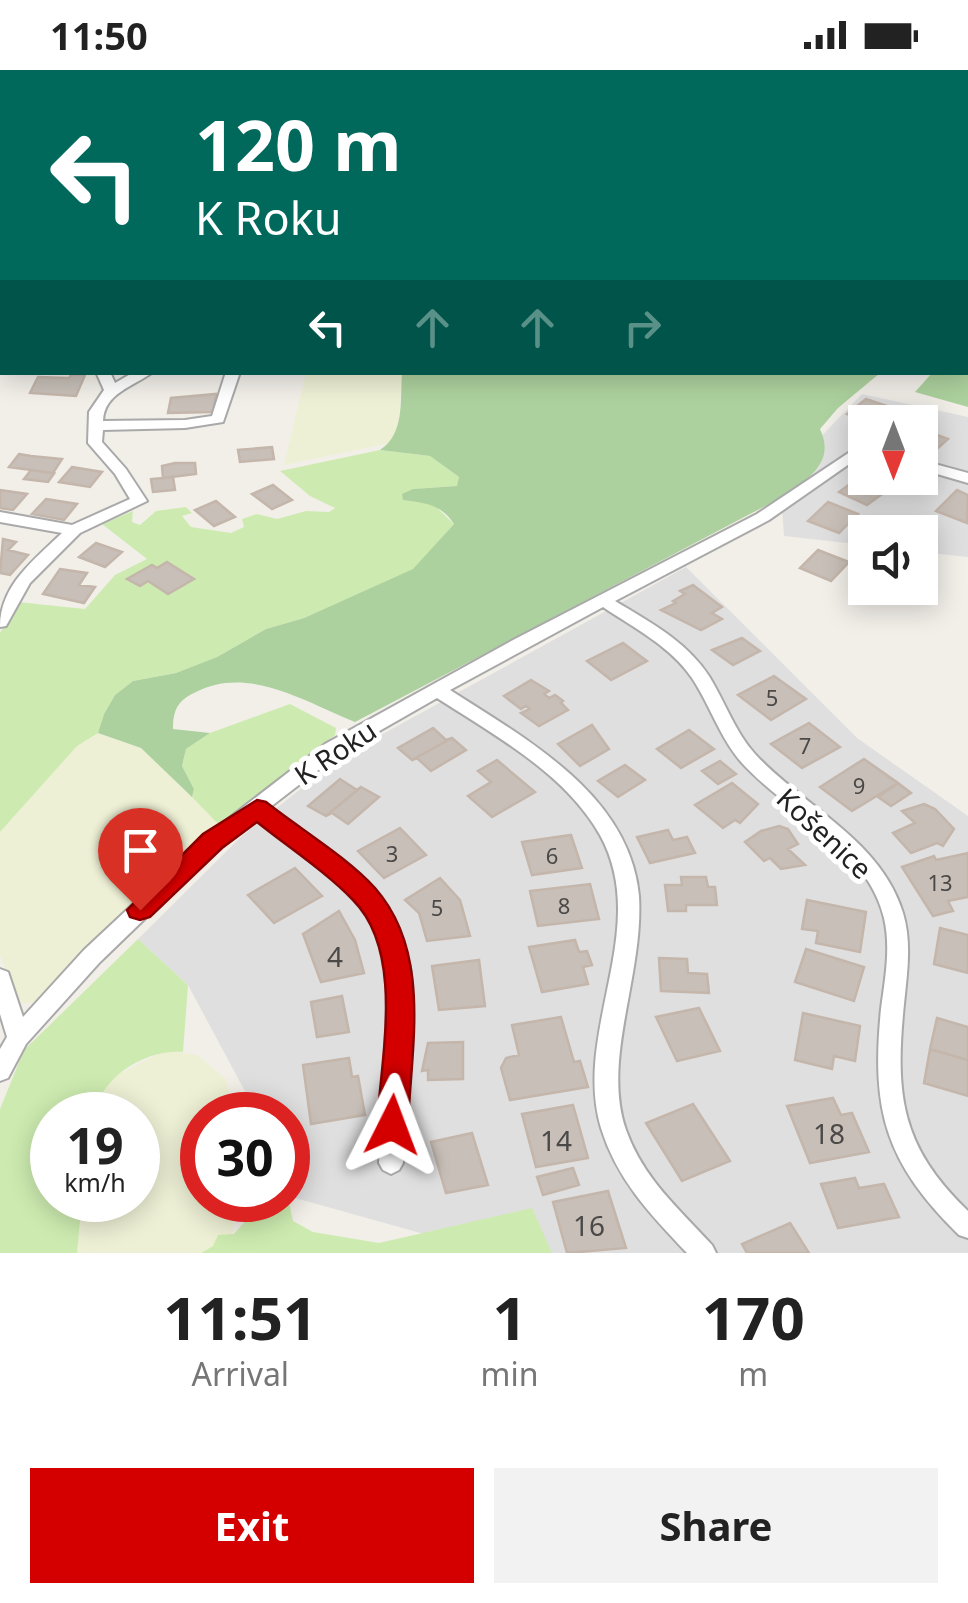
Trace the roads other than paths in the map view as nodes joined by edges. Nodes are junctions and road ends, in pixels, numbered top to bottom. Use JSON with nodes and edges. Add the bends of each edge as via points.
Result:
{"nodes":[{"id":1,"x":104,"y":375,"type":"edge"},
{"id":2,"x":140,"y":375,"type":"edge"},
{"id":3,"x":232,"y":375,"type":"edge"},
{"id":4,"x":111,"y":390,"type":"junction"},
{"id":5,"x":95,"y":426,"type":"junction"},
{"id":6,"x":848,"y":457,"type":"edge"},
{"id":7,"x":938,"y":469,"type":"edge"},
{"id":8,"x":968,"y":478,"type":"edge"},
{"id":9,"x":0,"y":517,"type":"edge"},
{"id":10,"x":74,"y":530,"type":"junction"},
{"id":11,"x":602,"y":600,"type":"junction"},
{"id":12,"x":0,"y":622,"type":"edge"},
{"id":13,"x":437,"y":690,"type":"junction"},
{"id":14,"x":257,"y":808,"type":"junction"},
{"id":15,"x":0,"y":978,"type":"edge"},
{"id":16,"x":18,"y":1037,"type":"junction"},
{"id":17,"x":0,"y":1071,"type":"edge"},
{"id":18,"x":391,"y":1163,"type":"dead end"},
{"id":19,"x":968,"y":1227,"type":"edge"},
{"id":20,"x":704,"y":1253,"type":"edge"}],
"edges":[{"from":1,"to":4,"type":"street"},
{"from":2,"to":4,"type":"street"},
{"from":3,"to":5,"type":"street","via":[[218,419]]},
{"from":4,"to":5,"type":"street"},
{"from":5,"to":10,"type":"street","via":[[95,443],[139,501]]},
{"from":6,"to":11,"type":"street","name":"K Roku","via":[[762,517]]},
{"from":7,"to":8,"type":"street"},
{"from":9,"to":10,"type":"street"},
{"from":10,"to":12,"type":"street","via":[[23,582]]},
{"from":11,"to":13,"type":"street","name":"K Roku"},
{"from":11,"to":19,"type":"street","name":"Košenice","via":[[694,667],[744,755],[870,869],[890,905],[897,936],[890,1108],[902,1146],[937,1200]]},
{"from":13,"to":14,"type":"street","name":"K Roku","via":[[332,749]]},
{"from":13,"to":20,"type":"street","via":[[562,780],[594,812],[619,853],[630,890],[629,924],[605,1054],[606,1104],[629,1168]]},
{"from":14,"to":16,"type":"street","name":"K Roku","via":[[118,930]]},
{"from":14,"to":18,"type":"street","via":[[364,894],[389,929],[400,972]]},
{"from":15,"to":16,"type":"street"},
{"from":16,"to":17,"type":"street","name":"K Roku"}]}
